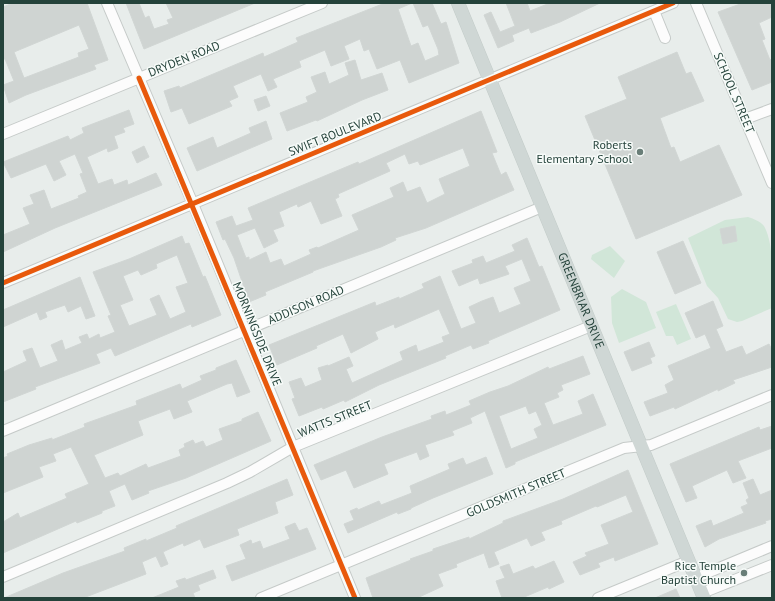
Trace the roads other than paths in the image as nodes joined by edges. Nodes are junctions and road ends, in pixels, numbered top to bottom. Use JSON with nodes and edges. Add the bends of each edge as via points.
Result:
{"nodes":[{"id":1,"x":108,"y":3,"type":"edge"},
{"id":2,"x":322,"y":3,"type":"edge"},
{"id":3,"x":458,"y":3,"type":"edge"},
{"id":4,"x":674,"y":3,"type":"edge"},
{"id":5,"x":696,"y":3,"type":"edge"},
{"id":6,"x":654,"y":11,"type":"junction"},
{"id":7,"x":665,"y":38,"type":"dead end"},
{"id":8,"x":139,"y":78,"type":"junction"},
{"id":9,"x":489,"y":79,"type":"junction"},
{"id":10,"x":772,"y":109,"type":"edge"},
{"id":11,"x":745,"y":119,"type":"junction"},
{"id":12,"x":3,"y":134,"type":"edge"},
{"id":13,"x":772,"y":183,"type":"edge"},
{"id":14,"x":193,"y":204,"type":"junction"},
{"id":15,"x":542,"y":207,"type":"junction"},
{"id":16,"x":3,"y":282,"type":"edge"},
{"id":17,"x":591,"y":326,"type":"junction"},
{"id":18,"x":244,"y":330,"type":"junction"},
{"id":19,"x":772,"y":395,"type":"edge"},
{"id":20,"x":3,"y":431,"type":"edge"},
{"id":21,"x":640,"y":446,"type":"junction"},
{"id":22,"x":293,"y":447,"type":"junction"},
{"id":23,"x":772,"y":546,"type":"edge"},
{"id":24,"x":688,"y":561,"type":"junction"},
{"id":25,"x":772,"y":564,"type":"edge"},
{"id":26,"x":341,"y":565,"type":"junction"},
{"id":27,"x":3,"y":577,"type":"edge"},
{"id":28,"x":695,"y":578,"type":"junction"},
{"id":29,"x":703,"y":596,"type":"edge"},
{"id":30,"x":261,"y":598,"type":"edge"},
{"id":31,"x":355,"y":598,"type":"edge"},
{"id":32,"x":598,"y":598,"type":"edge"}],
"edges":[{"from":1,"to":8,"type":"street","name":"MORNINGSIDE DRIVE"},
{"from":2,"to":8,"type":"street","name":"DRYDEN ROAD"},
{"from":3,"to":9,"type":"main road","name":"GREENBRIAR DRIVE"},
{"from":4,"to":6,"type":"street","name":"SWIFT BOULEVARD"},
{"from":5,"to":11,"type":"street","name":"SCHOOL STREET"},
{"from":6,"to":7,"type":"street"},
{"from":6,"to":9,"type":"street","name":"SWIFT BOULEVARD"},
{"from":8,"to":12,"type":"street","name":"DRYDEN ROAD"},
{"from":8,"to":14,"type":"street","name":"MORNINGSIDE DRIVE"},
{"from":9,"to":14,"type":"street","name":"SWIFT BOULEVARD","via":[[478,86]]},
{"from":9,"to":15,"type":"main road","name":"GREENBRIAR DRIVE"},
{"from":10,"to":11,"type":"street"},
{"from":11,"to":13,"type":"street","name":"SCHOOL STREET"},
{"from":14,"to":16,"type":"street","name":"SWIFT BOULEVARD"},
{"from":14,"to":18,"type":"street","name":"MORNINGSIDE DRIVE"},
{"from":15,"to":17,"type":"main road","name":"GREENBRIAR DRIVE"},
{"from":15,"to":18,"type":"street","name":"ADDISON ROAD"},
{"from":17,"to":21,"type":"main road","name":"GREENBRIAR DRIVE"},
{"from":17,"to":22,"type":"street","name":"WATTS STREET"},
{"from":18,"to":20,"type":"street","name":"ADDISON ROAD"},
{"from":18,"to":22,"type":"street","name":"MORNINGSIDE DRIVE"},
{"from":19,"to":21,"type":"street","name":"GOLDSMITH STREET","via":[[651,445]]},
{"from":21,"to":24,"type":"main road","name":"GREENBRIAR DRIVE"},
{"from":21,"to":26,"type":"street","name":"GOLDSMITH STREET","via":[[624,448]]},
{"from":22,"to":26,"type":"street","name":"MORNINGSIDE DRIVE"},
{"from":22,"to":27,"type":"street","name":"WATTS STREET","via":[[228,482]]},
{"from":23,"to":28,"type":"street"},
{"from":24,"to":28,"type":"main road","name":"GREENBRIAR DRIVE"},
{"from":24,"to":32,"type":"street"},
{"from":25,"to":29,"type":"street"},
{"from":26,"to":30,"type":"street","name":"GOLDSMITH STREET"},
{"from":26,"to":31,"type":"street","name":"MORNINGSIDE DRIVE"},
{"from":28,"to":29,"type":"main road","name":"GREENBRIAR DRIVE"}]}
